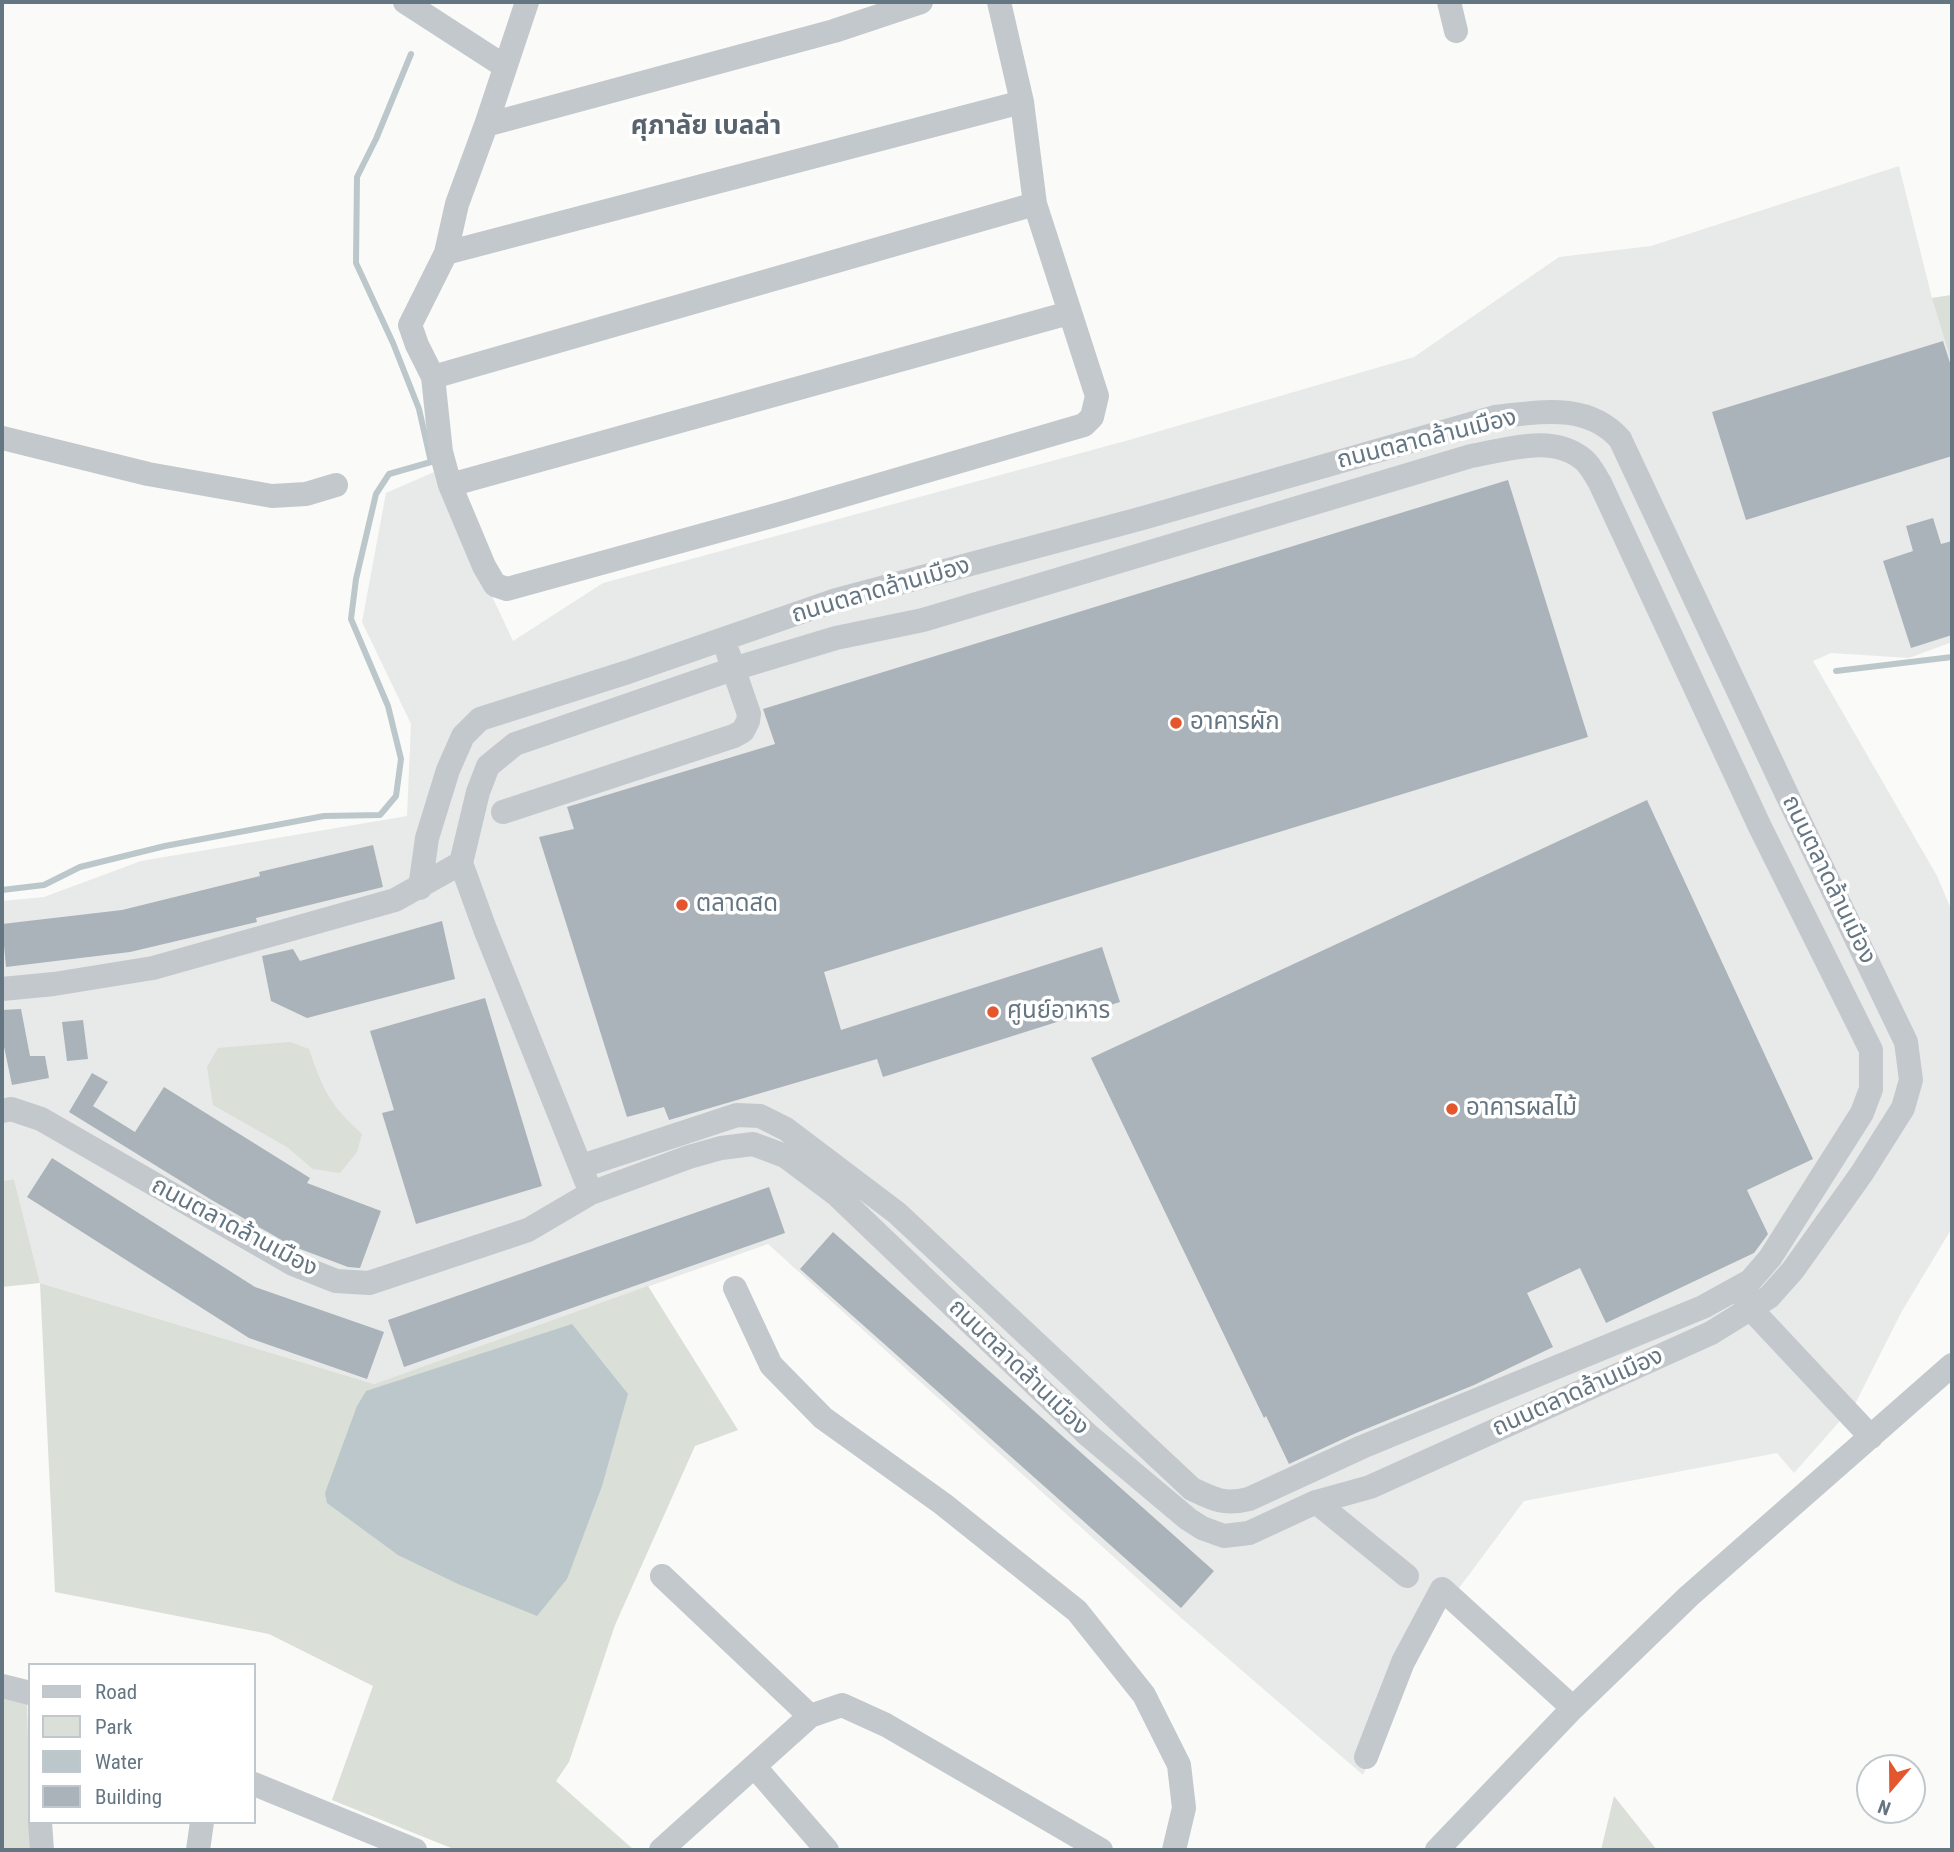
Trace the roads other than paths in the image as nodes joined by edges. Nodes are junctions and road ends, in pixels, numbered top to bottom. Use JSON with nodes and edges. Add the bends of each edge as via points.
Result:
{"nodes":[{"id":1,"x":405,"y":2,"type":"edge"},
{"id":2,"x":527,"y":2,"type":"edge"},
{"id":3,"x":921,"y":2,"type":"edge"},
{"id":4,"x":999,"y":2,"type":"edge"},
{"id":5,"x":1449,"y":2,"type":"edge"},
{"id":6,"x":1456,"y":32,"type":"dead end"},
{"id":7,"x":504,"y":66,"type":"junction"},
{"id":8,"x":1022,"y":102,"type":"junction"},
{"id":9,"x":486,"y":125,"type":"junction"},
{"id":10,"x":1035,"y":204,"type":"junction"},
{"id":11,"x":446,"y":253,"type":"junction"},
{"id":12,"x":1069,"y":313,"type":"junction"},
{"id":13,"x":433,"y":377,"type":"junction"},
{"id":14,"x":2,"y":438,"type":"edge"},
{"id":15,"x":1640,"y":482,"type":"junction"},
{"id":16,"x":336,"y":485,"type":"dead end"},
{"id":17,"x":450,"y":485,"type":"junction"},
{"id":18,"x":1230,"y":493,"type":"junction"},
{"id":19,"x":1607,"y":497,"type":"junction"},
{"id":20,"x":1240,"y":526,"type":"junction"},
{"id":21,"x":996,"y":558,"type":"junction"},
{"id":22,"x":1007,"y":595,"type":"junction"},
{"id":23,"x":723,"y":640,"type":"junction"},
{"id":24,"x":733,"y":669,"type":"junction"},
{"id":25,"x":1747,"y":710,"type":"junction"},
{"id":26,"x":1714,"y":728,"type":"junction"},
{"id":27,"x":503,"y":812,"type":"dead end"},
{"id":28,"x":461,"y":863,"type":"junction"},
{"id":29,"x":420,"y":888,"type":"junction"},
{"id":30,"x":2,"y":989,"type":"edge"},
{"id":31,"x":1881,"y":990,"type":"junction"},
{"id":32,"x":1850,"y":1009,"type":"junction"},
{"id":33,"x":2,"y":1111,"type":"edge"},
{"id":34,"x":582,"y":1166,"type":"junction"},
{"id":35,"x":591,"y":1193,"type":"junction"},
{"id":36,"x":735,"y":1288,"type":"dead end"},
{"id":37,"x":1744,"y":1298,"type":"junction"},
{"id":38,"x":1567,"y":1362,"type":"junction"},
{"id":39,"x":1952,"y":1366,"type":"edge"},
{"id":40,"x":1583,"y":1390,"type":"junction"},
{"id":41,"x":1871,"y":1437,"type":"junction"},
{"id":42,"x":1351,"y":1452,"type":"junction"},
{"id":43,"x":1370,"y":1487,"type":"junction"},
{"id":44,"x":1316,"y":1502,"type":"junction"},
{"id":45,"x":662,"y":1576,"type":"dead end"},
{"id":46,"x":1407,"y":1576,"type":"dead end"},
{"id":47,"x":2,"y":1686,"type":"edge"},
{"id":48,"x":28,"y":1692,"type":"edge"},
{"id":49,"x":1573,"y":1708,"type":"junction"},
{"id":50,"x":810,"y":1716,"type":"junction"},
{"id":51,"x":1366,"y":1756,"type":"dead end"},
{"id":52,"x":754,"y":1766,"type":"junction"},
{"id":53,"x":256,"y":1785,"type":"edge"},
{"id":54,"x":40,"y":1824,"type":"edge"},
{"id":55,"x":202,"y":1824,"type":"edge"},
{"id":56,"x":1444,"y":1848,"type":"edge"},
{"id":57,"x":42,"y":1850,"type":"edge"},
{"id":58,"x":198,"y":1850,"type":"edge"},
{"id":59,"x":415,"y":1850,"type":"edge"},
{"id":60,"x":661,"y":1850,"type":"edge"},
{"id":61,"x":827,"y":1850,"type":"edge"},
{"id":62,"x":1101,"y":1850,"type":"edge"},
{"id":63,"x":1174,"y":1850,"type":"edge"}],
"edges":[{"from":1,"to":7,"type":"street"},
{"from":2,"to":7,"type":"street"},
{"from":3,"to":9,"type":"street","via":[[834,31]]},
{"from":4,"to":8,"type":"street"},
{"from":5,"to":6,"type":"street"},
{"from":7,"to":9,"type":"street"},
{"from":8,"to":10,"type":"street"},
{"from":8,"to":11,"type":"street"},
{"from":9,"to":11,"type":"street","via":[[457,204]]},
{"from":10,"to":12,"type":"street"},
{"from":10,"to":13,"type":"street"},
{"from":11,"to":13,"type":"street","via":[[410,325]]},
{"from":12,"to":17,"type":"street"},
{"from":12,"to":17,"type":"street","via":[[1097,396],[1092,417],[1084,425],[516,588],[495,585]]},
{"from":13,"to":17,"type":"street","via":[[441,452]]},
{"from":14,"to":16,"type":"street","via":[[148,474],[272,496],[306,494]]},
{"from":15,"to":18,"type":"street","name":"ถนนตลาดล้านเมือง","via":[[1620,439],[1607,425],[1584,415],[1554,411],[1495,417]]},
{"from":15,"to":19,"type":"street"},
{"from":15,"to":25,"type":"street","name":"ถนนตลาดล้านเมือง"},
{"from":18,"to":20,"type":"street"},
{"from":18,"to":21,"type":"street","name":"ถนนตลาดล้านเมือง"},
{"from":19,"to":20,"type":"street","name":"ถนนตลาดล้านเมือง","via":[[1585,461],[1564,448],[1536,445],[1471,456]]},
{"from":19,"to":26,"type":"street","name":"ถนนตลาดล้านเมือง"},
{"from":20,"to":22,"type":"street","name":"ถนนตลาดล้านเมือง"},
{"from":21,"to":22,"type":"street"},
{"from":21,"to":23,"type":"street","name":"ถนนตลาดล้านเมือง","via":[[836,600]]},
{"from":22,"to":24,"type":"street","name":"ถนนตลาดล้านเมือง"},
{"from":23,"to":24,"type":"street"},
{"from":23,"to":29,"type":"street","name":"ถนนตลาดล้านเมือง","via":[[480,719],[463,736],[448,770],[427,838]]},
{"from":24,"to":27,"type":"street","via":[[748,714],[743,731]]},
{"from":24,"to":28,"type":"street","name":"ถนนตลาดล้านเมือง","via":[[515,744],[488,766]]},
{"from":25,"to":26,"type":"street"},
{"from":25,"to":31,"type":"street","name":"ถนนตลาดล้านเมือง"},
{"from":26,"to":32,"type":"street","name":"ถนนตลาดล้านเมือง"},
{"from":28,"to":29,"type":"street"},
{"from":28,"to":34,"type":"street"},
{"from":29,"to":30,"type":"street","via":[[395,900],[153,968]]},
{"from":31,"to":32,"type":"street"},
{"from":31,"to":37,"type":"street","name":"ถนนตลาดล้านเมือง","via":[[1906,1042],[1911,1080],[1903,1108],[1793,1270],[1769,1297]]},
{"from":32,"to":37,"type":"street","name":"ถนนตลาดล้านเมือง","via":[[1871,1050],[1871,1088],[1862,1113],[1770,1258],[1750,1281]]},
{"from":33,"to":35,"type":"street","name":"ถนนตลาดล้านเมือง","via":[[11,1109],[41,1119],[293,1264],[336,1281],[369,1283],[528,1230]]},
{"from":34,"to":35,"type":"street"},
{"from":34,"to":42,"type":"street","name":"ถนนตลาดล้านเมือง","via":[[737,1115],[760,1116],[786,1129],[897,1213],[1192,1489],[1217,1502],[1233,1503]]},
{"from":35,"to":44,"type":"street","name":"ถนนตลาดล้านเมือง","via":[[721,1148],[753,1144],[785,1156],[837,1195],[1088,1435],[1188,1519],[1224,1536],[1249,1533]]},
{"from":36,"to":63,"type":"street","via":[[771,1365],[823,1418],[943,1504],[1077,1611],[1144,1695],[1179,1765],[1184,1808]]},
{"from":37,"to":38,"type":"street","name":"ถนนตลาดล้านเมือง","via":[[1703,1307]]},
{"from":37,"to":40,"type":"street","name":"ถนนตลาดล้านเมือง","via":[[1711,1333]]},
{"from":37,"to":41,"type":"street"},
{"from":38,"to":40,"type":"street"},
{"from":38,"to":42,"type":"street","name":"ถนนตลาดล้านเมือง"},
{"from":39,"to":41,"type":"street"},
{"from":40,"to":43,"type":"street","name":"ถนนตลาดล้านเมือง"},
{"from":41,"to":49,"type":"street","via":[[1689,1596]]},
{"from":42,"to":43,"type":"street"},
{"from":43,"to":44,"type":"street","name":"ถนนตลาดล้านเมือง"},
{"from":44,"to":46,"type":"street"},
{"from":45,"to":50,"type":"street"},
{"from":47,"to":48,"type":"street"},
{"from":49,"to":51,"type":"street","via":[[1441,1589],[1403,1662]]},
{"from":49,"to":56,"type":"street"},
{"from":50,"to":52,"type":"street"},
{"from":50,"to":62,"type":"street","via":[[842,1705],[886,1725]]},
{"from":52,"to":60,"type":"street"},
{"from":52,"to":61,"type":"street"},
{"from":53,"to":59,"type":"street"},
{"from":54,"to":57,"type":"street"},
{"from":55,"to":58,"type":"street"}]}
